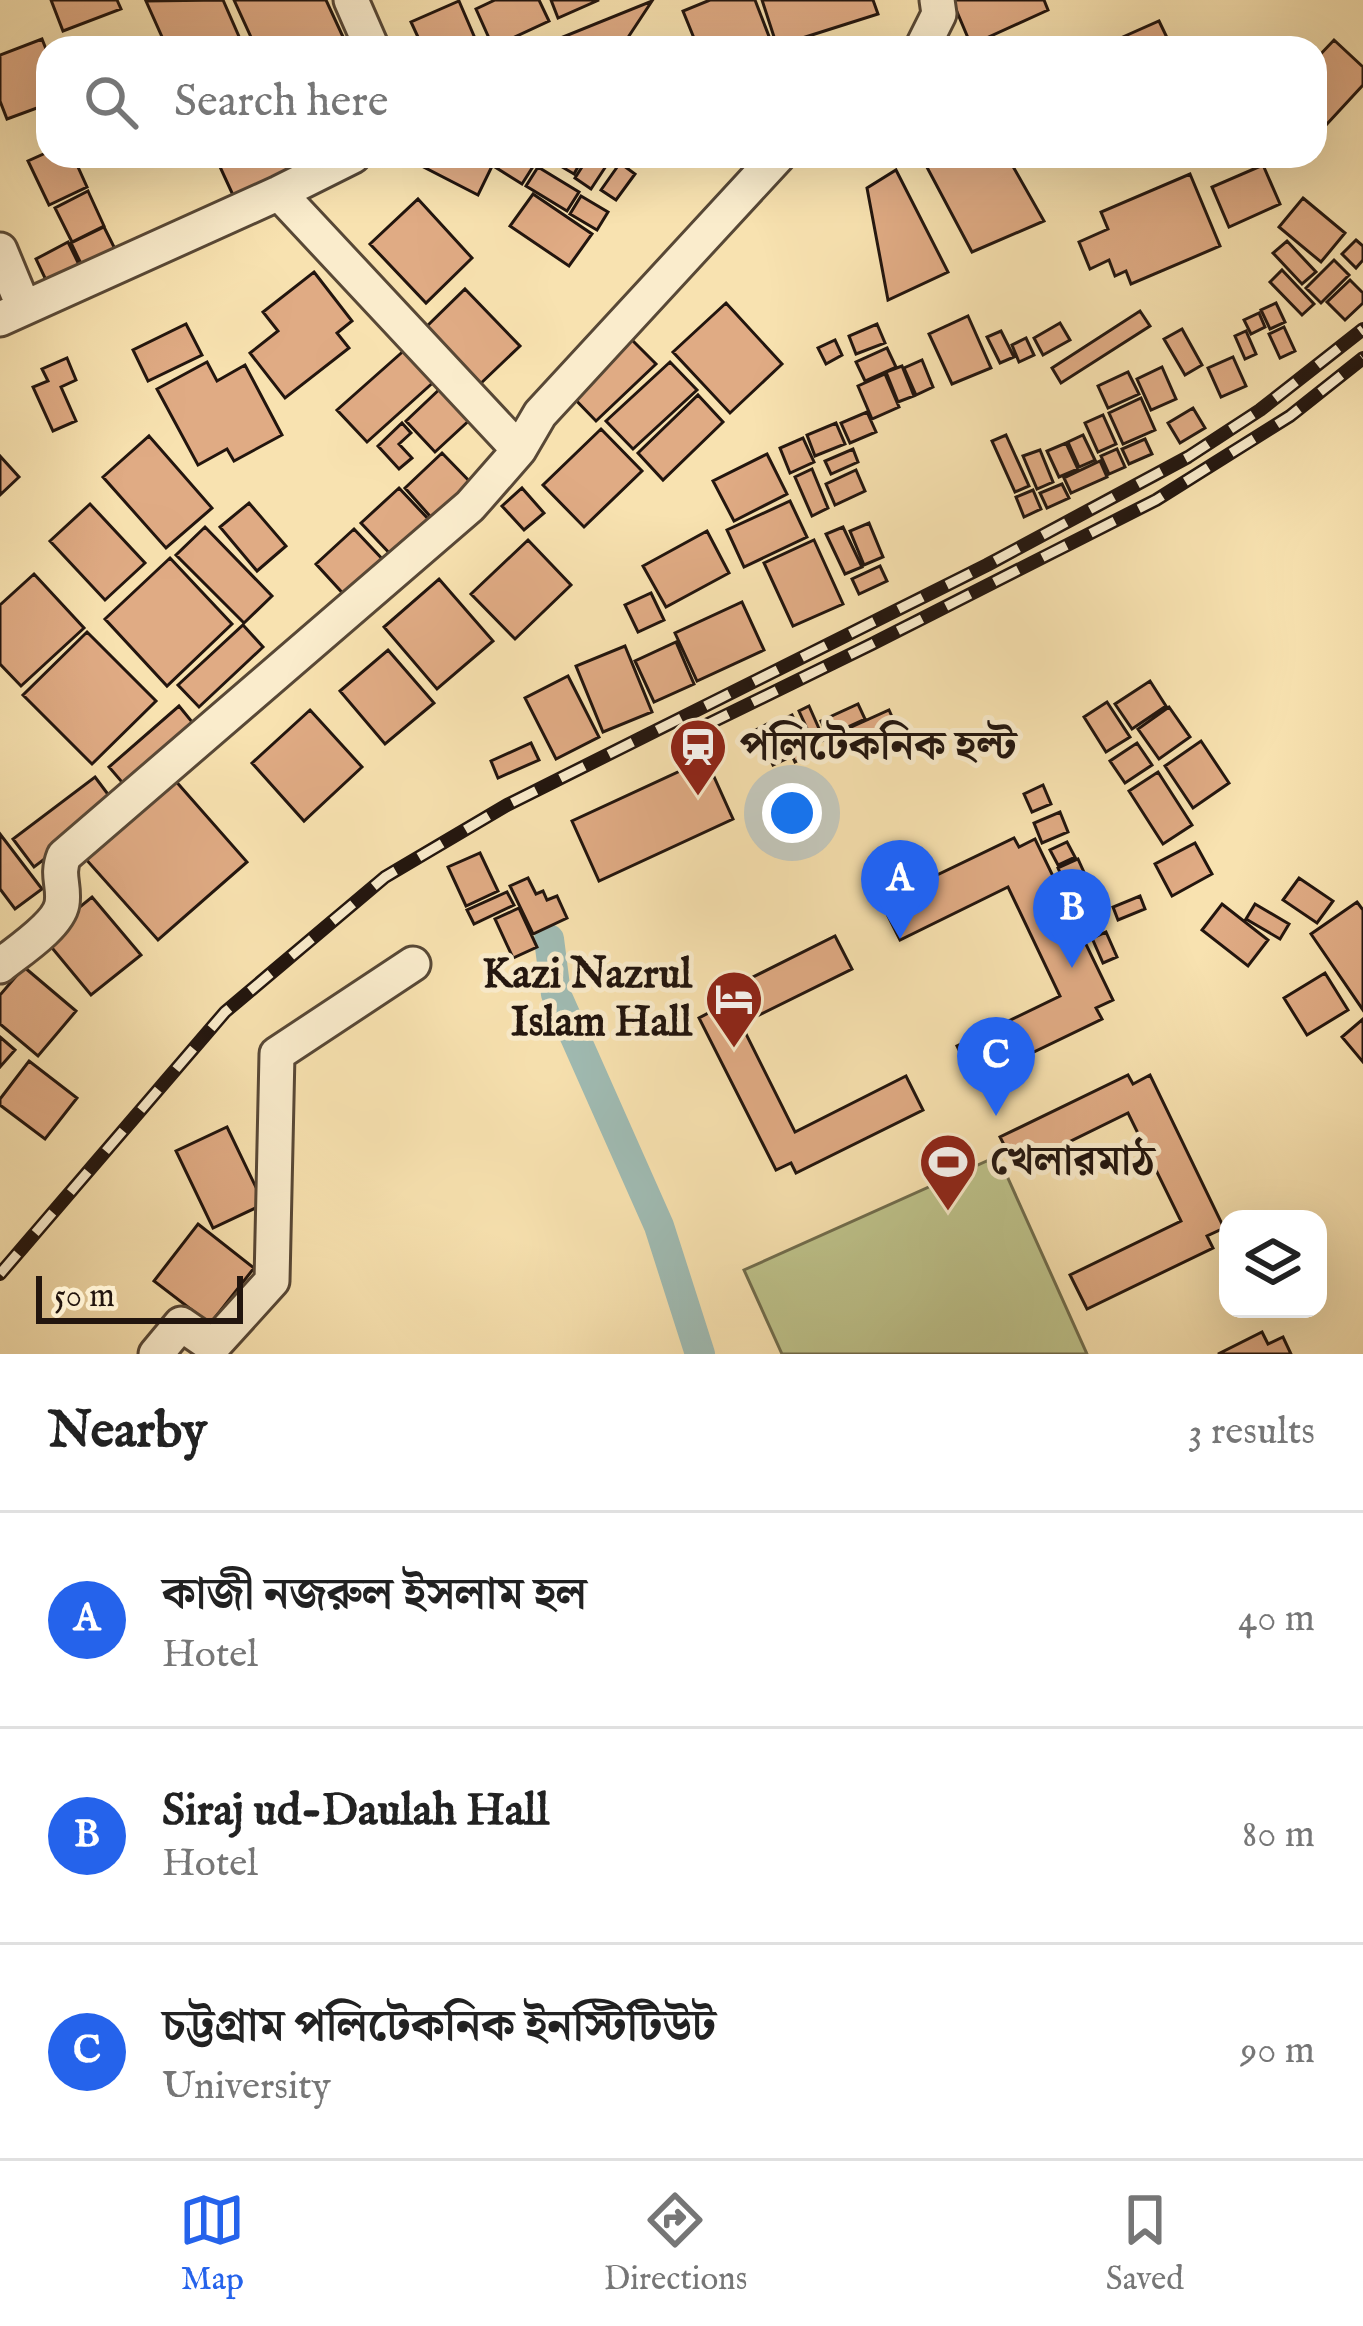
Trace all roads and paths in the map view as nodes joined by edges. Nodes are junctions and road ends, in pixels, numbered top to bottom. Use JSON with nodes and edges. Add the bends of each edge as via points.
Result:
{"nodes":[{"id":1,"x":351,"y":0,"type":"edge"},
{"id":2,"x":937,"y":0,"type":"edge"},
{"id":3,"x":367,"y":36,"type":"edge"},
{"id":4,"x":928,"y":36,"type":"edge"},
{"id":5,"x":329,"y":168,"type":"edge"},
{"id":6,"x":767,"y":168,"type":"edge"},
{"id":7,"x":279,"y":193,"type":"junction"},
{"id":8,"x":0,"y":250,"type":"edge"},
{"id":9,"x":12,"y":314,"type":"edge"},
{"id":10,"x":519,"y":450,"type":"junction"},
{"id":11,"x":413,"y":964,"type":"dead end"},
{"id":12,"x":0,"y":966,"type":"edge"},
{"id":13,"x":156,"y":1354,"type":"edge"}],
"edges":[{"from":1,"to":3,"type":"street"},
{"from":2,"to":4,"type":"street"},
{"from":5,"to":7,"type":"street"},
{"from":6,"to":10,"type":"street","via":[[540,414]]},
{"from":7,"to":9,"type":"street"},
{"from":7,"to":10,"type":"street"},
{"from":8,"to":9,"type":"street"},
{"from":10,"to":12,"type":"street","via":[[470,506],[64,856],[55,920]]},
{"from":11,"to":13,"type":"street","via":[[277,1054],[272,1281],[213,1346],[181,1324]]}]}
